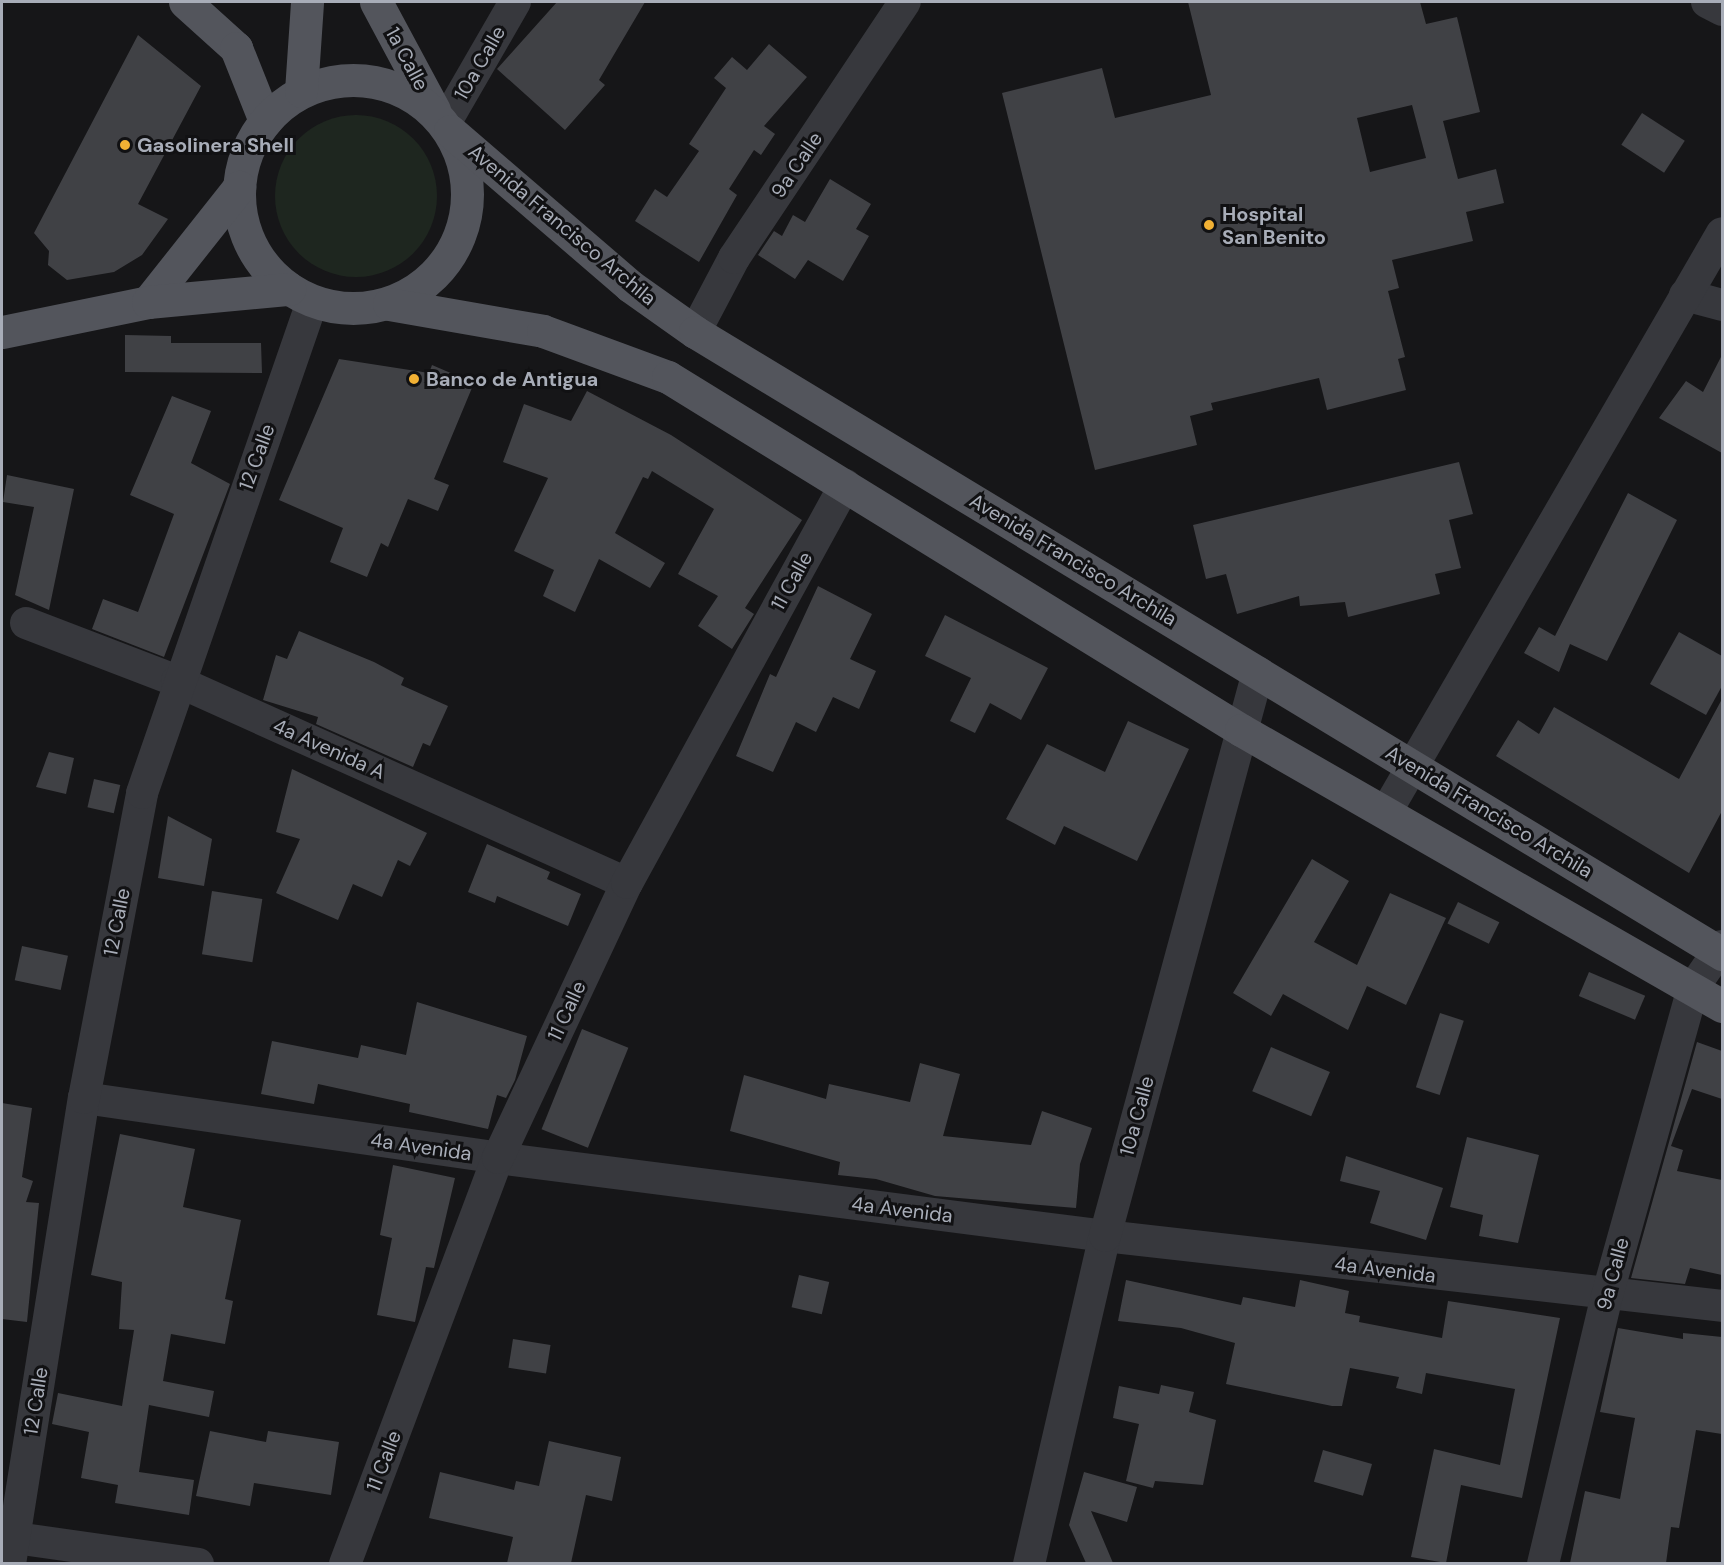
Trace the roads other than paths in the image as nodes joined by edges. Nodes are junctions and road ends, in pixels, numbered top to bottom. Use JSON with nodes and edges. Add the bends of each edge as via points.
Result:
{"nodes":[{"id":1,"x":185,"y":2,"type":"edge"},
{"id":2,"x":307,"y":2,"type":"edge"},
{"id":3,"x":376,"y":2,"type":"edge"},
{"id":4,"x":515,"y":2,"type":"edge"},
{"id":5,"x":905,"y":2,"type":"edge"},
{"id":6,"x":1707,"y":2,"type":"edge"},
{"id":7,"x":1722,"y":10,"type":"edge"},
{"id":8,"x":301,"y":91,"type":"junction"},
{"id":9,"x":265,"y":121,"type":"junction"},
{"id":10,"x":444,"y":124,"type":"junction"},
{"id":11,"x":239,"y":187,"type":"junction"},
{"id":12,"x":1722,"y":233,"type":"edge"},
{"id":13,"x":1685,"y":295,"type":"junction"},
{"id":14,"x":301,"y":296,"type":"junction"},
{"id":15,"x":148,"y":302,"type":"junction"},
{"id":16,"x":389,"y":304,"type":"junction"},
{"id":17,"x":1722,"y":305,"type":"edge"},
{"id":18,"x":2,"y":332,"type":"edge"},
{"id":19,"x":695,"y":332,"type":"junction"},
{"id":20,"x":845,"y":485,"type":"junction"},
{"id":21,"x":26,"y":623,"type":"dead end"},
{"id":22,"x":1258,"y":672,"type":"junction"},
{"id":23,"x":177,"y":681,"type":"junction"},
{"id":24,"x":1241,"y":730,"type":"junction"},
{"id":25,"x":1412,"y":766,"type":"junction"},
{"id":26,"x":1386,"y":812,"type":"junction"},
{"id":27,"x":627,"y":883,"type":"junction"},
{"id":28,"x":1722,"y":951,"type":"edge"},
{"id":29,"x":1693,"y":988,"type":"junction"},
{"id":30,"x":1722,"y":1006,"type":"edge"},
{"id":31,"x":84,"y":1098,"type":"junction"},
{"id":32,"x":498,"y":1158,"type":"junction"},
{"id":33,"x":1105,"y":1236,"type":"junction"},
{"id":34,"x":1607,"y":1296,"type":"junction"},
{"id":35,"x":1722,"y":1306,"type":"edge"},
{"id":36,"x":9,"y":1545,"type":"edge"},
{"id":37,"x":198,"y":1563,"type":"edge"},
{"id":38,"x":345,"y":1563,"type":"edge"},
{"id":39,"x":1029,"y":1563,"type":"edge"},
{"id":40,"x":1543,"y":1563,"type":"edge"}],
"edges":[{"from":1,"to":9,"type":"main road","via":[[237,48]]},
{"from":2,"to":8,"type":"main road"},
{"from":3,"to":10,"type":"main road","name":"1a Calle"},
{"from":4,"to":10,"type":"street","name":"10a Calle"},
{"from":5,"to":19,"type":"street","name":"9a Calle","via":[[734,258]]},
{"from":6,"to":7,"type":"street"},
{"from":8,"to":9,"type":"main road"},
{"from":8,"to":10,"type":"main road","name":"Avenida Francisco Archila","via":[[359,79],[415,97]]},
{"from":9,"to":11,"type":"main road","via":[[248,148]]},
{"from":10,"to":16,"type":"main road","name":"1a Calle","via":[[462,156],[468,201],[456,246],[429,282]]},
{"from":10,"to":19,"type":"main road","name":"Avenida Francisco Archila","via":[[630,286]]},
{"from":11,"to":14,"type":"main road","via":[[250,245]]},
{"from":11,"to":15,"type":"main road"},
{"from":12,"to":13,"type":"street"},
{"from":13,"to":17,"type":"street"},
{"from":13,"to":25,"type":"street"},
{"from":14,"to":15,"type":"main road"},
{"from":14,"to":16,"type":"main road","via":[[346,309]]},
{"from":14,"to":23,"type":"street","name":"12 Calle"},
{"from":15,"to":18,"type":"main road"},
{"from":16,"to":20,"type":"main road","via":[[543,331],[637,363]]},
{"from":19,"to":22,"type":"main road","name":"Avenida Francisco Archila"},
{"from":20,"to":24,"type":"main road"},
{"from":20,"to":27,"type":"street","name":"11 Calle"},
{"from":21,"to":23,"type":"street","name":"4a Avenida A"},
{"from":22,"to":24,"type":"street","name":"10a Calle"},
{"from":22,"to":25,"type":"main road","name":"Avenida Francisco Archila"},
{"from":23,"to":27,"type":"street","name":"4a Avenida A"},
{"from":23,"to":31,"type":"street","name":"12 Calle","via":[[142,793]]},
{"from":24,"to":26,"type":"main road"},
{"from":24,"to":33,"type":"street","name":"10a Calle"},
{"from":25,"to":26,"type":"street"},
{"from":25,"to":28,"type":"main road","name":"Avenida Francisco Archila"},
{"from":26,"to":29,"type":"main road"},
{"from":27,"to":32,"type":"street","name":"11 Calle"},
{"from":28,"to":29,"type":"street"},
{"from":29,"to":30,"type":"main road"},
{"from":29,"to":34,"type":"street","name":"9a Calle"},
{"from":31,"to":32,"type":"street","name":"4a Avenida"},
{"from":31,"to":36,"type":"street","name":"12 Calle"},
{"from":32,"to":33,"type":"street","name":"4a Avenida"},
{"from":32,"to":38,"type":"street","name":"11 Calle"},
{"from":33,"to":34,"type":"street","name":"4a Avenida"},
{"from":33,"to":39,"type":"street","name":"10a Calle"},
{"from":34,"to":35,"type":"street","name":"4a Avenida"},
{"from":34,"to":40,"type":"street","name":"9a Calle"},
{"from":36,"to":37,"type":"street"}]}
